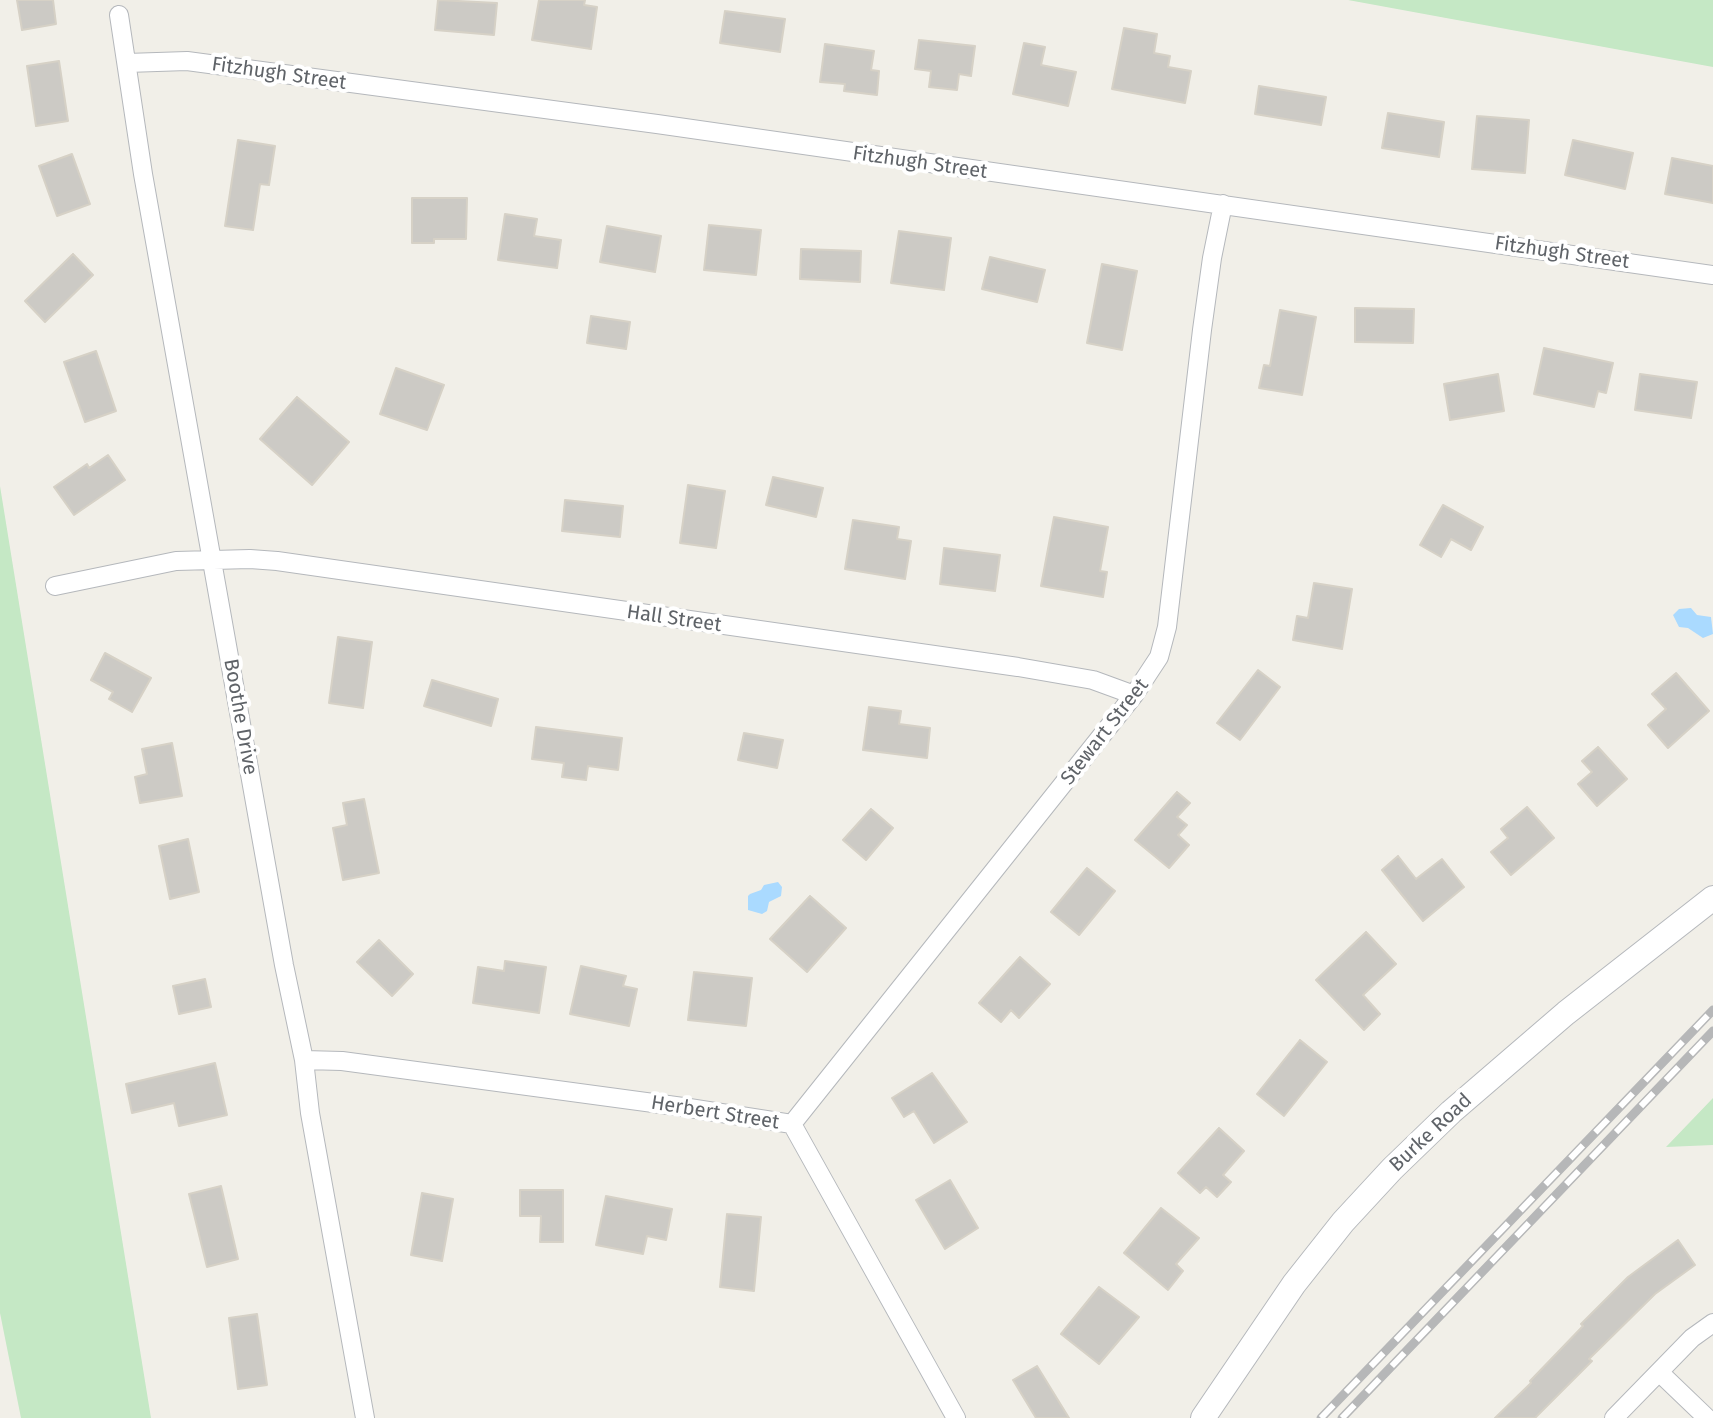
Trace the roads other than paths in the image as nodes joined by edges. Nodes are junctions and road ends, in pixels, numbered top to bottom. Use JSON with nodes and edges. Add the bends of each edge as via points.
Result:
{"nodes":[{"id":1,"x":119,"y":15,"type":"dead end"},
{"id":2,"x":127,"y":63,"type":"junction"},
{"id":3,"x":1223,"y":204,"type":"junction"},
{"id":4,"x":1713,"y":275,"type":"edge"},
{"id":5,"x":211,"y":560,"type":"junction"},
{"id":6,"x":55,"y":586,"type":"dead end"},
{"id":7,"x":1134,"y":695,"type":"junction"},
{"id":8,"x":1713,"y":898,"type":"edge"},
{"id":9,"x":304,"y":1060,"type":"junction"},
{"id":10,"x":792,"y":1124,"type":"junction"},
{"id":11,"x":1713,"y":1323,"type":"edge"},
{"id":12,"x":1659,"y":1372,"type":"junction"},
{"id":13,"x":365,"y":1418,"type":"edge"},
{"id":14,"x":956,"y":1418,"type":"edge"},
{"id":15,"x":1203,"y":1418,"type":"edge"},
{"id":16,"x":1614,"y":1418,"type":"edge"},
{"id":17,"x":1707,"y":1418,"type":"edge"}],
"edges":[{"from":1,"to":2,"type":"street","name":"Boothe Drive"},
{"from":2,"to":3,"type":"street","name":"Fitzhugh Street","via":[[187,61]]},
{"from":2,"to":5,"type":"street","name":"Boothe Drive"},
{"from":3,"to":4,"type":"street","name":"Fitzhugh Street"},
{"from":3,"to":7,"type":"street","name":"Stewart Street","via":[[1202,330],[1167,627],[1159,657]]},
{"from":5,"to":6,"type":"street","name":"Hall Street","via":[[165,563]]},
{"from":5,"to":7,"type":"street","name":"Hall Street","via":[[277,561],[1018,667],[1093,680]]},
{"from":5,"to":9,"type":"street","name":"Boothe Drive"},
{"from":7,"to":10,"type":"street","name":"Stewart Street"},
{"from":8,"to":15,"type":"street","name":"Burke Road","via":[[1566,1013],[1392,1169],[1294,1284]]},
{"from":9,"to":10,"type":"street","name":"Herbert Street"},
{"from":9,"to":13,"type":"street","name":"Boothe Drive"},
{"from":10,"to":14,"type":"street","name":"Herbert Street"},
{"from":11,"to":12,"type":"street"},
{"from":12,"to":16,"type":"street"},
{"from":12,"to":17,"type":"street"}]}
